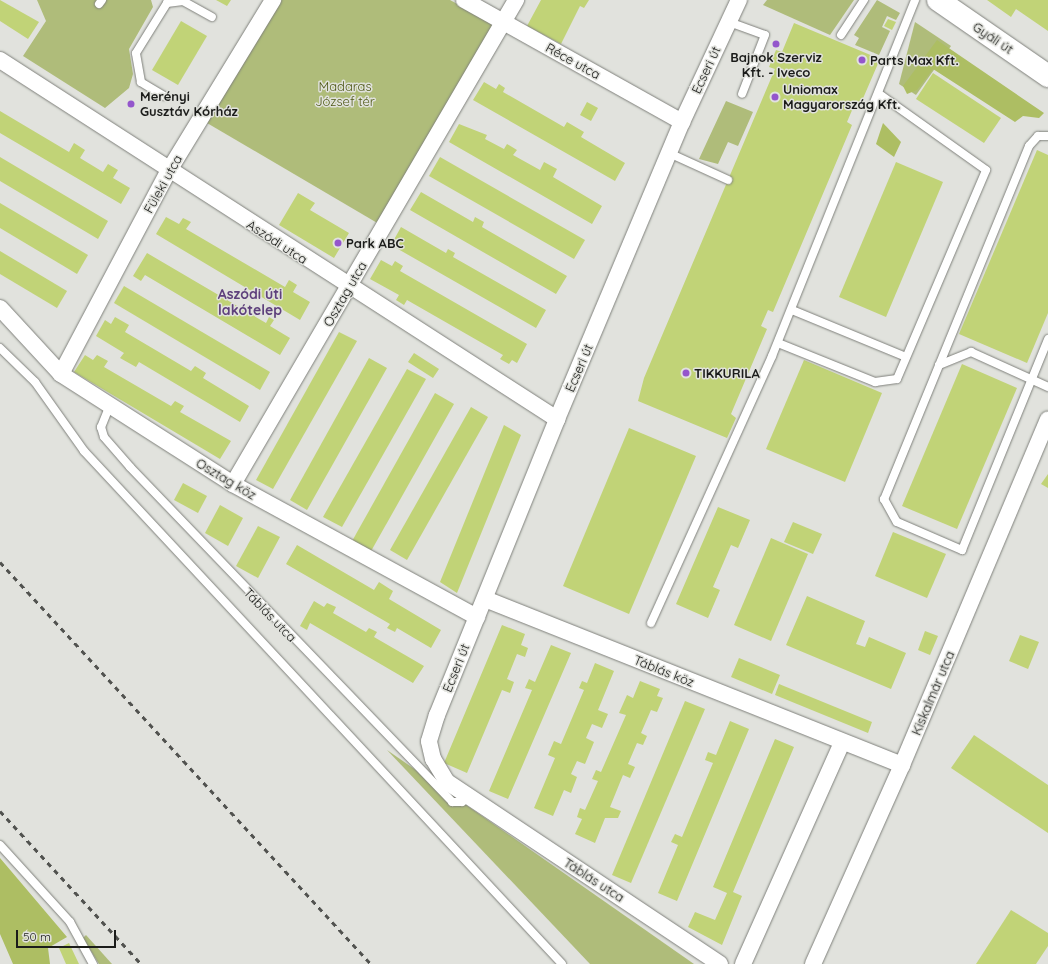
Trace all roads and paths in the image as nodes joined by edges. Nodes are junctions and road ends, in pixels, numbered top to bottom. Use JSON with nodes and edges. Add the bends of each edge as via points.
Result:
{"nodes":[{"id":1,"x":273,"y":0,"type":"edge"},
{"id":2,"x":464,"y":0,"type":"edge"},
{"id":3,"x":516,"y":0,"type":"edge"},
{"id":4,"x":739,"y":0,"type":"edge"},
{"id":5,"x":864,"y":0,"type":"edge"},
{"id":6,"x":915,"y":0,"type":"edge"},
{"id":7,"x":938,"y":0,"type":"edge"},
{"id":8,"x":165,"y":2,"type":"edge"},
{"id":9,"x":212,"y":17,"type":"dead end"},
{"id":10,"x":503,"y":22,"type":"junction"},
{"id":11,"x":729,"y":22,"type":"junction"},
{"id":12,"x":841,"y":35,"type":"dead end"},
{"id":13,"x":1,"y":62,"type":"edge"},
{"id":14,"x":1048,"y":76,"type":"edge"},
{"id":15,"x":742,"y":94,"type":"dead end"},
{"id":16,"x":879,"y":94,"type":"junction"},
{"id":17,"x":164,"y":96,"type":"dead end"},
{"id":18,"x":682,"y":122,"type":"junction"},
{"id":19,"x":1048,"y":136,"type":"edge"},
{"id":20,"x":669,"y":153,"type":"junction"},
{"id":21,"x":168,"y":172,"type":"junction"},
{"id":22,"x":728,"y":180,"type":"dead end"},
{"id":23,"x":348,"y":288,"type":"junction"},
{"id":24,"x":0,"y":308,"type":"edge"},
{"id":25,"x":792,"y":310,"type":"junction"},
{"id":26,"x":1048,"y":338,"type":"edge"},
{"id":27,"x":778,"y":343,"type":"junction"},
{"id":28,"x":0,"y":348,"type":"edge"},
{"id":29,"x":906,"y":357,"type":"junction"},
{"id":30,"x":939,"y":365,"type":"junction"},
{"id":31,"x":61,"y":374,"type":"junction"},
{"id":32,"x":1030,"y":381,"type":"junction"},
{"id":33,"x":1048,"y":387,"type":"edge"},
{"id":34,"x":110,"y":405,"type":"junction"},
{"id":35,"x":557,"y":419,"type":"junction"},
{"id":36,"x":1048,"y":420,"type":"edge"},
{"id":37,"x":233,"y":484,"type":"junction"},
{"id":38,"x":485,"y":599,"type":"junction"},
{"id":39,"x":477,"y":617,"type":"junction"},
{"id":40,"x":651,"y":623,"type":"dead end"},
{"id":41,"x":429,"y":741,"type":"joint"},
{"id":42,"x":842,"y":743,"type":"junction"},
{"id":43,"x":902,"y":765,"type":"junction"},
{"id":44,"x":468,"y":797,"type":"junction"},
{"id":45,"x":0,"y":845,"type":"edge"},
{"id":46,"x":93,"y":964,"type":"edge"},
{"id":47,"x":562,"y":964,"type":"edge"},
{"id":48,"x":720,"y":964,"type":"edge"},
{"id":49,"x":743,"y":964,"type":"edge"},
{"id":50,"x":813,"y":964,"type":"edge"}],
"edges":[{"from":1,"to":21,"type":"street","name":"Füleki utca"},
{"from":2,"to":10,"type":"street","name":"Réce utca"},
{"from":3,"to":10,"type":"street","name":"Osztag utca"},
{"from":4,"to":11,"type":"street","name":"Ecseri út"},
{"from":5,"to":12,"type":"lane"},
{"from":6,"to":16,"type":"lane"},
{"from":7,"to":14,"type":"street","name":"Gyáli út"},
{"from":8,"to":9,"type":"lane","via":[[183,1]]},
{"from":8,"to":17,"type":"lane","via":[[136,53],[141,82]]},
{"from":10,"to":18,"type":"street","name":"Réce utca"},
{"from":10,"to":23,"type":"street","name":"Osztag utca"},
{"from":11,"to":15,"type":"lane","via":[[765,35]]},
{"from":11,"to":18,"type":"street","name":"Ecseri út"},
{"from":13,"to":21,"type":"street","name":"Aszódi utca"},
{"from":16,"to":25,"type":"lane"},
{"from":16,"to":29,"type":"lane","via":[[986,170]]},
{"from":18,"to":20,"type":"street","name":"Ecseri út"},
{"from":19,"to":30,"type":"lane","via":[[1038,136],[1029,146]]},
{"from":20,"to":22,"type":"lane"},
{"from":20,"to":35,"type":"street","name":"Ecseri út"},
{"from":21,"to":23,"type":"street","name":"Aszódi utca"},
{"from":21,"to":31,"type":"street","name":"Füleki utca"},
{"from":23,"to":35,"type":"street","name":"Aszódi utca"},
{"from":23,"to":37,"type":"street","name":"Osztag utca"},
{"from":24,"to":31,"type":"street","name":"Osztag köz"},
{"from":25,"to":27,"type":"lane"},
{"from":25,"to":29,"type":"lane"},
{"from":26,"to":32,"type":"lane"},
{"from":27,"to":29,"type":"lane","via":[[875,382],[897,379]]},
{"from":27,"to":40,"type":"lane"},
{"from":28,"to":47,"type":"lane","via":[[35,382],[84,451]]},
{"from":30,"to":32,"type":"lane","via":[[971,352]]},
{"from":30,"to":32,"type":"lane","via":[[884,499],[897,522],[962,550]]},
{"from":31,"to":34,"type":"street","name":"Osztag köz"},
{"from":32,"to":33,"type":"lane"},
{"from":34,"to":37,"type":"street","name":"Osztag köz"},
{"from":34,"to":44,"type":"lane","name":"Táblás utca","via":[[101,419],[102,432],[130,467],[452,802],[462,802]]},
{"from":35,"to":38,"type":"street","name":"Ecseri út"},
{"from":36,"to":43,"type":"street","name":"Kiskalmár utca"},
{"from":37,"to":39,"type":"street","name":"Osztag köz"},
{"from":38,"to":39,"type":"street","name":"Ecseri út"},
{"from":38,"to":42,"type":"street","name":"Táblás köz"},
{"from":39,"to":41,"type":"street","name":"Ecseri út"},
{"from":41,"to":44,"type":"street","name":"Táblás utca","via":[[439,773]]},
{"from":42,"to":43,"type":"street","name":"Táblás köz"},
{"from":42,"to":49,"type":"street"},
{"from":43,"to":50,"type":"street","name":"Kiskalmár utca"},
{"from":44,"to":48,"type":"street","name":"Táblás utca"},
{"from":45,"to":46,"type":"lane","via":[[70,922]]}]}
